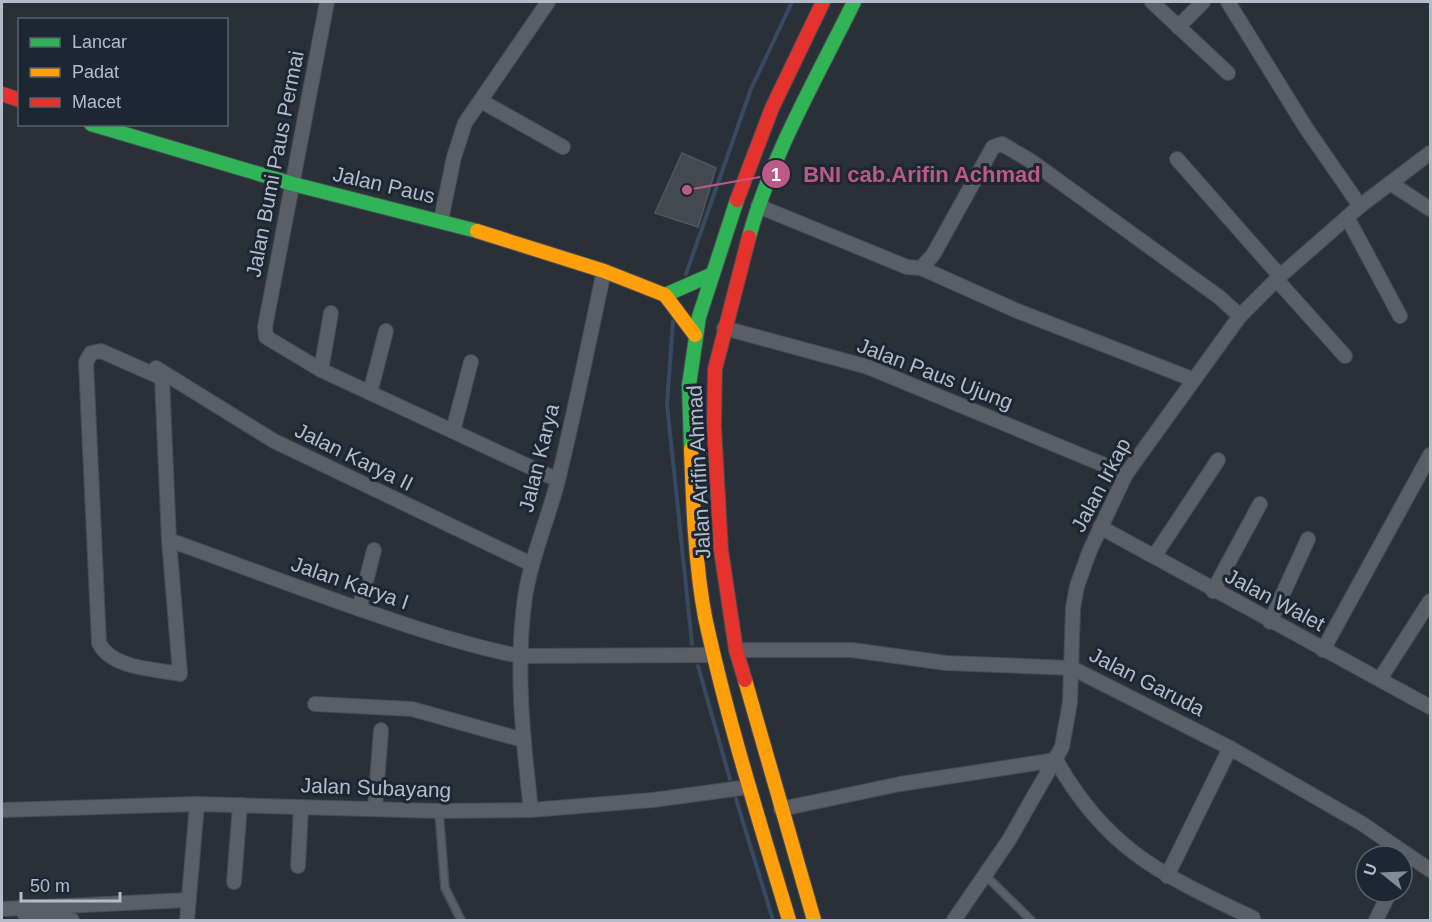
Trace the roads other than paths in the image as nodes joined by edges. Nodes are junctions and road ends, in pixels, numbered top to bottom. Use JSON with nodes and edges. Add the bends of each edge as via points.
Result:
{"nodes":[{"id":1,"x":327,"y":2,"type":"edge"},
{"id":2,"x":823,"y":2,"type":"edge"},
{"id":3,"x":854,"y":2,"type":"edge"},
{"id":4,"x":1152,"y":2,"type":"edge"},
{"id":5,"x":1203,"y":2,"type":"edge"},
{"id":6,"x":1228,"y":2,"type":"edge"},
{"id":7,"x":544,"y":3,"type":"edge"},
{"id":8,"x":1178,"y":27,"type":"junction"},
{"id":9,"x":1228,"y":73,"type":"dead end"},
{"id":10,"x":2,"y":94,"type":"edge"},
{"id":11,"x":18,"y":99,"type":"edge"},
{"id":12,"x":481,"y":101,"type":"junction"},
{"id":13,"x":98,"y":126,"type":"edge"},
{"id":14,"x":564,"y":147,"type":"dead end"},
{"id":15,"x":1431,"y":153,"type":"edge"},
{"id":16,"x":1177,"y":159,"type":"dead end"},
{"id":17,"x":1390,"y":183,"type":"junction"},
{"id":18,"x":293,"y":184,"type":"junction"},
{"id":19,"x":758,"y":206,"type":"junction"},
{"id":20,"x":1360,"y":206,"type":"junction"},
{"id":21,"x":1431,"y":209,"type":"edge"},
{"id":22,"x":1347,"y":217,"type":"junction"},
{"id":23,"x":441,"y":220,"type":"junction"},
{"id":24,"x":921,"y":268,"type":"junction"},
{"id":25,"x":604,"y":271,"type":"junction"},
{"id":26,"x":713,"y":274,"type":"junction"},
{"id":27,"x":1278,"y":277,"type":"junction"},
{"id":28,"x":665,"y":295,"type":"junction"},
{"id":29,"x":331,"y":313,"type":"dead end"},
{"id":30,"x":1240,"y":316,"type":"junction"},
{"id":31,"x":1400,"y":316,"type":"dead end"},
{"id":32,"x":724,"y":328,"type":"junction"},
{"id":33,"x":386,"y":332,"type":"dead end"},
{"id":34,"x":695,"y":335,"type":"junction"},
{"id":35,"x":104,"y":343,"type":"dead end"},
{"id":36,"x":1345,"y":356,"type":"dead end"},
{"id":37,"x":471,"y":362,"type":"dead end"},
{"id":38,"x":321,"y":370,"type":"junction"},
{"id":39,"x":1192,"y":379,"type":"junction"},
{"id":40,"x":370,"y":393,"type":"junction"},
{"id":41,"x":453,"y":431,"type":"junction"},
{"id":42,"x":1431,"y":455,"type":"edge"},
{"id":43,"x":1218,"y":460,"type":"dead end"},
{"id":44,"x":1125,"y":474,"type":"junction"},
{"id":45,"x":558,"y":480,"type":"junction"},
{"id":46,"x":1260,"y":504,"type":"dead end"},
{"id":47,"x":1100,"y":527,"type":"junction"},
{"id":48,"x":1308,"y":539,"type":"dead end"},
{"id":49,"x":169,"y":540,"type":"junction"},
{"id":50,"x":374,"y":550,"type":"dead end"},
{"id":51,"x":1155,"y":555,"type":"junction"},
{"id":52,"x":531,"y":564,"type":"junction"},
{"id":53,"x":1213,"y":591,"type":"junction"},
{"id":54,"x":1431,"y":601,"type":"edge"},
{"id":55,"x":359,"y":609,"type":"junction"},
{"id":56,"x":1270,"y":622,"type":"junction"},
{"id":57,"x":736,"y":650,"type":"junction"},
{"id":58,"x":1323,"y":650,"type":"junction"},
{"id":59,"x":713,"y":655,"type":"junction"},
{"id":60,"x":520,"y":656,"type":"junction"},
{"id":61,"x":1072,"y":668,"type":"junction"},
{"id":62,"x":1380,"y":679,"type":"junction"},
{"id":63,"x":315,"y":704,"type":"dead end"},
{"id":64,"x":1431,"y":707,"type":"edge"},
{"id":65,"x":381,"y":730,"type":"dead end"},
{"id":66,"x":524,"y":740,"type":"junction"},
{"id":67,"x":1230,"y":748,"type":"junction"},
{"id":68,"x":1056,"y":759,"type":"junction"},
{"id":69,"x":749,"y":787,"type":"junction"},
{"id":70,"x":196,"y":804,"type":"junction"},
{"id":71,"x":240,"y":805,"type":"junction"},
{"id":72,"x":301,"y":807,"type":"junction"},
{"id":73,"x":375,"y":809,"type":"junction"},
{"id":74,"x":781,"y":809,"type":"junction"},
{"id":75,"x":2,"y":810,"type":"edge"},
{"id":76,"x":531,"y":810,"type":"junction"},
{"id":77,"x":439,"y":811,"type":"junction"},
{"id":78,"x":1384,"y":844,"type":"edge"},
{"id":79,"x":1414,"y":863,"type":"edge"},
{"id":80,"x":298,"y":866,"type":"dead end"},
{"id":81,"x":1431,"y":870,"type":"edge"},
{"id":82,"x":985,"y":875,"type":"junction"},
{"id":83,"x":1167,"y":876,"type":"junction"},
{"id":84,"x":234,"y":882,"type":"dead end"},
{"id":85,"x":188,"y":900,"type":"junction"},
{"id":86,"x":1384,"y":904,"type":"edge"},
{"id":87,"x":2,"y":909,"type":"edge"},
{"id":88,"x":1253,"y":918,"type":"dead end"},
{"id":89,"x":72,"y":921,"type":"edge"},
{"id":90,"x":186,"y":921,"type":"edge"},
{"id":91,"x":461,"y":921,"type":"edge"},
{"id":92,"x":789,"y":921,"type":"edge"},
{"id":93,"x":814,"y":921,"type":"edge"},
{"id":94,"x":954,"y":921,"type":"edge"},
{"id":95,"x":1031,"y":921,"type":"edge"},
{"id":96,"x":1376,"y":921,"type":"edge"}],
"edges":[{"from":1,"to":18,"type":"street","name":"Jalan Bumi Paus Permai"},
{"from":2,"to":26,"type":"main road","name":"Jalan Arifin Ahmad","via":[[772,108]]},
{"from":3,"to":19,"type":"main road","name":"Jalan Arifin Ahmad","via":[[785,140]]},
{"from":4,"to":8,"type":"street"},
{"from":5,"to":8,"type":"street"},
{"from":6,"to":20,"type":"street"},
{"from":7,"to":12,"type":"street"},
{"from":8,"to":9,"type":"street"},
{"from":10,"to":11,"type":"main road"},
{"from":12,"to":14,"type":"street"},
{"from":12,"to":23,"type":"street","via":[[460,136]]},
{"from":13,"to":18,"type":"main road","name":"Jalan Paus"},
{"from":15,"to":17,"type":"street","name":"Jalan Irkap"},
{"from":16,"to":27,"type":"street"},
{"from":17,"to":20,"type":"street","name":"Jalan Irkap"},
{"from":17,"to":21,"type":"street"},
{"from":18,"to":23,"type":"main road","name":"Jalan Paus"},
{"from":18,"to":38,"type":"street","name":"Jalan Bumi Paus Permai","via":[[265,334],[273,344]]},
{"from":19,"to":24,"type":"street","via":[[907,267]]},
{"from":19,"to":32,"type":"main road","name":"Jalan Arifin Ahmad"},
{"from":20,"to":22,"type":"street","name":"Jalan Irkap"},
{"from":22,"to":27,"type":"street","name":"Jalan Irkap"},
{"from":22,"to":31,"type":"street"},
{"from":23,"to":25,"type":"main road","name":"Jalan Paus"},
{"from":24,"to":30,"type":"street","via":[[933,255],[993,147],[1000,144],[1031,161],[1220,297]]},
{"from":24,"to":39,"type":"street"},
{"from":25,"to":28,"type":"main road","name":"Jalan Paus"},
{"from":25,"to":45,"type":"street","name":"Jalan Karya"},
{"from":26,"to":28,"type":"main road"},
{"from":26,"to":34,"type":"main road","name":"Jalan Arifin Ahmad"},
{"from":27,"to":30,"type":"street","name":"Jalan Irkap"},
{"from":27,"to":36,"type":"street"},
{"from":28,"to":34,"type":"main road"},
{"from":29,"to":38,"type":"street"},
{"from":30,"to":39,"type":"street","name":"Jalan Irkap"},
{"from":32,"to":44,"type":"street","name":"Jalan Paus Ujung","via":[[868,367]]},
{"from":32,"to":57,"type":"main road","name":"Jalan Arifin Ahmad","via":[[715,369],[714,438],[721,550]]},
{"from":33,"to":40,"type":"street"},
{"from":34,"to":59,"type":"main road","name":"Jalan Arifin Ahmad","via":[[689,385],[693,501],[701,587]]},
{"from":35,"to":52,"type":"street","name":"Jalan Karya II","via":[[167,374],[274,441]]},
{"from":37,"to":41,"type":"street"},
{"from":38,"to":40,"type":"street"},
{"from":39,"to":44,"type":"street","name":"Jalan Irkap"},
{"from":40,"to":41,"type":"street"},
{"from":41,"to":45,"type":"street"},
{"from":42,"to":58,"type":"street"},
{"from":43,"to":51,"type":"street"},
{"from":44,"to":47,"type":"street","name":"Jalan Irkap"},
{"from":45,"to":52,"type":"street","name":"Jalan Karya"},
{"from":46,"to":53,"type":"street"},
{"from":47,"to":51,"type":"street","name":"Jalan Walet"},
{"from":47,"to":61,"type":"street","name":"Jalan Irkap","via":[[1077,586]]},
{"from":48,"to":56,"type":"street"},
{"from":49,"to":49,"type":"street","via":[[162,378],[101,351],[93,352],[86,362],[99,643],[107,656],[119,661],[180,674]]},
{"from":49,"to":55,"type":"street","name":"Jalan Karya I"},
{"from":50,"to":55,"type":"street"},
{"from":51,"to":53,"type":"street","name":"Jalan Walet"},
{"from":52,"to":60,"type":"street","name":"Jalan Karya"},
{"from":53,"to":56,"type":"street","name":"Jalan Walet"},
{"from":54,"to":62,"type":"street"},
{"from":55,"to":60,"type":"street","name":"Jalan Karya I","via":[[452,640]]},
{"from":56,"to":58,"type":"street","name":"Jalan Walet"},
{"from":57,"to":61,"type":"street","name":"Jalan Garuda","via":[[852,650],[945,663]]},
{"from":57,"to":74,"type":"main road","name":"Jalan Arifin Ahmad"},
{"from":58,"to":62,"type":"street","name":"Jalan Walet"},
{"from":59,"to":60,"type":"street"},
{"from":59,"to":69,"type":"main road","name":"Jalan Arifin Ahmad"},
{"from":60,"to":66,"type":"street","name":"Jalan Karya"},
{"from":61,"to":67,"type":"street","name":"Jalan Garuda"},
{"from":61,"to":68,"type":"street","name":"Jalan Irkap","via":[[1066,737]]},
{"from":62,"to":64,"type":"street","name":"Jalan Walet"},
{"from":63,"to":66,"type":"street","via":[[412,709]]},
{"from":65,"to":73,"type":"street"},
{"from":66,"to":76,"type":"street","name":"Jalan Karya"},
{"from":67,"to":78,"type":"street","name":"Jalan Garuda","via":[[1342,812]]},
{"from":67,"to":83,"type":"street"},
{"from":68,"to":74,"type":"street","via":[[900,784]]},
{"from":68,"to":82,"type":"street","name":"Jalan Irkap"},
{"from":68,"to":83,"type":"street","via":[[1102,825],[1132,853]]},
{"from":69,"to":76,"type":"street","name":"Jalan Subayang"},
{"from":69,"to":92,"type":"main road","name":"Jalan Arifin Ahmad"},
{"from":70,"to":71,"type":"street","name":"Jalan Subayang"},
{"from":70,"to":75,"type":"street","name":"Jalan Subayang"},
{"from":70,"to":85,"type":"street"},
{"from":71,"to":72,"type":"street","name":"Jalan Subayang"},
{"from":71,"to":84,"type":"street"},
{"from":72,"to":73,"type":"street","name":"Jalan Subayang"},
{"from":72,"to":80,"type":"street"},
{"from":73,"to":77,"type":"street","name":"Jalan Subayang"},
{"from":74,"to":93,"type":"main road","name":"Jalan Arifin Ahmad"},
{"from":76,"to":77,"type":"street","name":"Jalan Subayang"},
{"from":77,"to":91,"type":"lane","via":[[445,888]]},
{"from":79,"to":81,"type":"street","name":"Jalan Garuda"},
{"from":82,"to":94,"type":"street","name":"Jalan Irkap"},
{"from":82,"to":95,"type":"lane"},
{"from":83,"to":88,"type":"street"},
{"from":85,"to":87,"type":"street"},
{"from":85,"to":90,"type":"street"},
{"from":86,"to":96,"type":"street"},
{"from":87,"to":89,"type":"street"}]}
